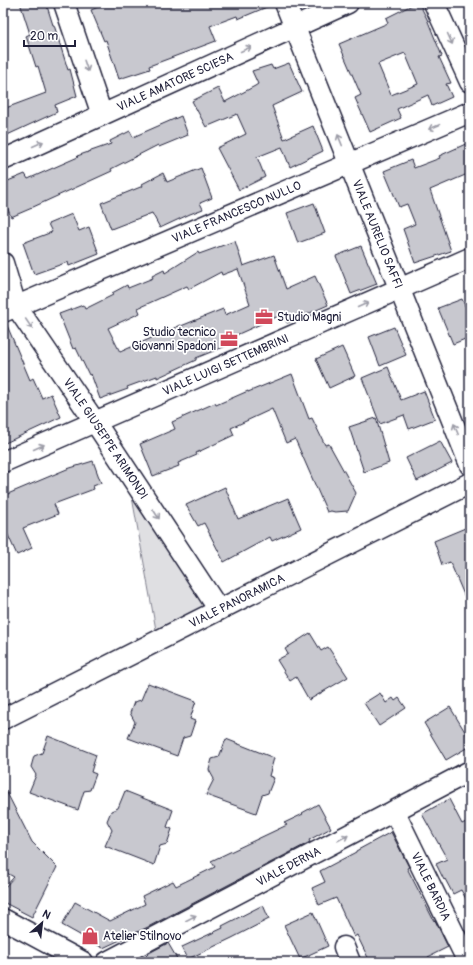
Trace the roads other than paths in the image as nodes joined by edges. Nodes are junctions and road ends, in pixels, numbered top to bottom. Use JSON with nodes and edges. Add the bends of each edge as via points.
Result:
{"nodes":[{"id":1,"x":64,"y":3,"type":"edge"},
{"id":2,"x":285,"y":3,"type":"edge"},
{"id":3,"x":348,"y":3,"type":"edge"},
{"id":4,"x":434,"y":3,"type":"edge"},
{"id":5,"x":295,"y":27,"type":"junction"},
{"id":6,"x":470,"y":82,"type":"edge"},
{"id":7,"x":470,"y":112,"type":"edge"},
{"id":8,"x":102,"y":115,"type":"junction"},
{"id":9,"x":3,"y":160,"type":"edge"},
{"id":10,"x":349,"y":164,"type":"junction"},
{"id":11,"x":470,"y":258,"type":"edge"},
{"id":12,"x":3,"y":263,"type":"edge"},
{"id":13,"x":399,"y":289,"type":"junction"},
{"id":14,"x":10,"y":309,"type":"edge"},
{"id":15,"x":95,"y":422,"type":"junction"},
{"id":16,"x":3,"y":462,"type":"edge"},
{"id":17,"x":470,"y":466,"type":"edge"},
{"id":18,"x":470,"y":483,"type":"edge"},
{"id":19,"x":219,"y":610,"type":"junction"},
{"id":20,"x":3,"y":719,"type":"edge"},
{"id":21,"x":470,"y":771,"type":"edge"},
{"id":22,"x":394,"y":811,"type":"junction"},
{"id":23,"x":3,"y":919,"type":"edge"},
{"id":24,"x":83,"y":962,"type":"edge"},
{"id":25,"x":107,"y":962,"type":"edge"},
{"id":26,"x":468,"y":962,"type":"edge"}],
"edges":[{"from":1,"to":8,"type":"street","one_way":true},
{"from":2,"to":5,"type":"street","name":"VIALE AURELIO SAFFI"},
{"from":3,"to":5,"type":"street","name":"VIALE AMATORE SCIESA"},
{"from":4,"to":6,"type":"street","one_way":true},
{"from":8,"to":5,"type":"street","name":"VIALE AMATORE SCIESA","one_way":true},
{"from":10,"to":5,"type":"street","name":"VIALE AURELIO SAFFI","one_way":true},
{"from":7,"to":10,"type":"street","name":"VIALE FRANCESCO NULLO","one_way":true},
{"from":9,"to":8,"type":"street","name":"VIALE AMATORE SCIESA","one_way":true},
{"from":10,"to":13,"type":"street","name":"VIALE AURELIO SAFFI"},
{"from":10,"to":14,"type":"street","name":"VIALE FRANCESCO NULLO"},
{"from":11,"to":13,"type":"street","name":"VIALE LUIGI SETTEMBRINI"},
{"from":12,"to":14,"type":"street","name":"VIALE GIUSEPPE ARIMONDI"},
{"from":15,"to":13,"type":"street","name":"VIALE LUIGI SETTEMBRINI","one_way":true},
{"from":17,"to":13,"type":"street","name":"VIALE AURELIO SAFFI","one_way":true},
{"from":14,"to":15,"type":"street","name":"VIALE GIUSEPPE ARIMONDI","one_way":true},
{"from":16,"to":15,"type":"street","name":"VIALE LUIGI SETTEMBRINI","one_way":true},
{"from":15,"to":19,"type":"street","name":"VIALE GIUSEPPE ARIMONDI","one_way":true},
{"from":18,"to":19,"type":"street","name":"VIALE PANORAMICA"},
{"from":19,"to":20,"type":"street","name":"VIALE PANORAMICA"},
{"from":21,"to":22,"type":"street","name":"VIALE DERNA"},
{"from":25,"to":22,"type":"street","name":"VIALE DERNA","one_way":true},
{"from":22,"to":26,"type":"street","name":"VIALE BARDIA"},
{"from":23,"to":24,"type":"street"}]}
